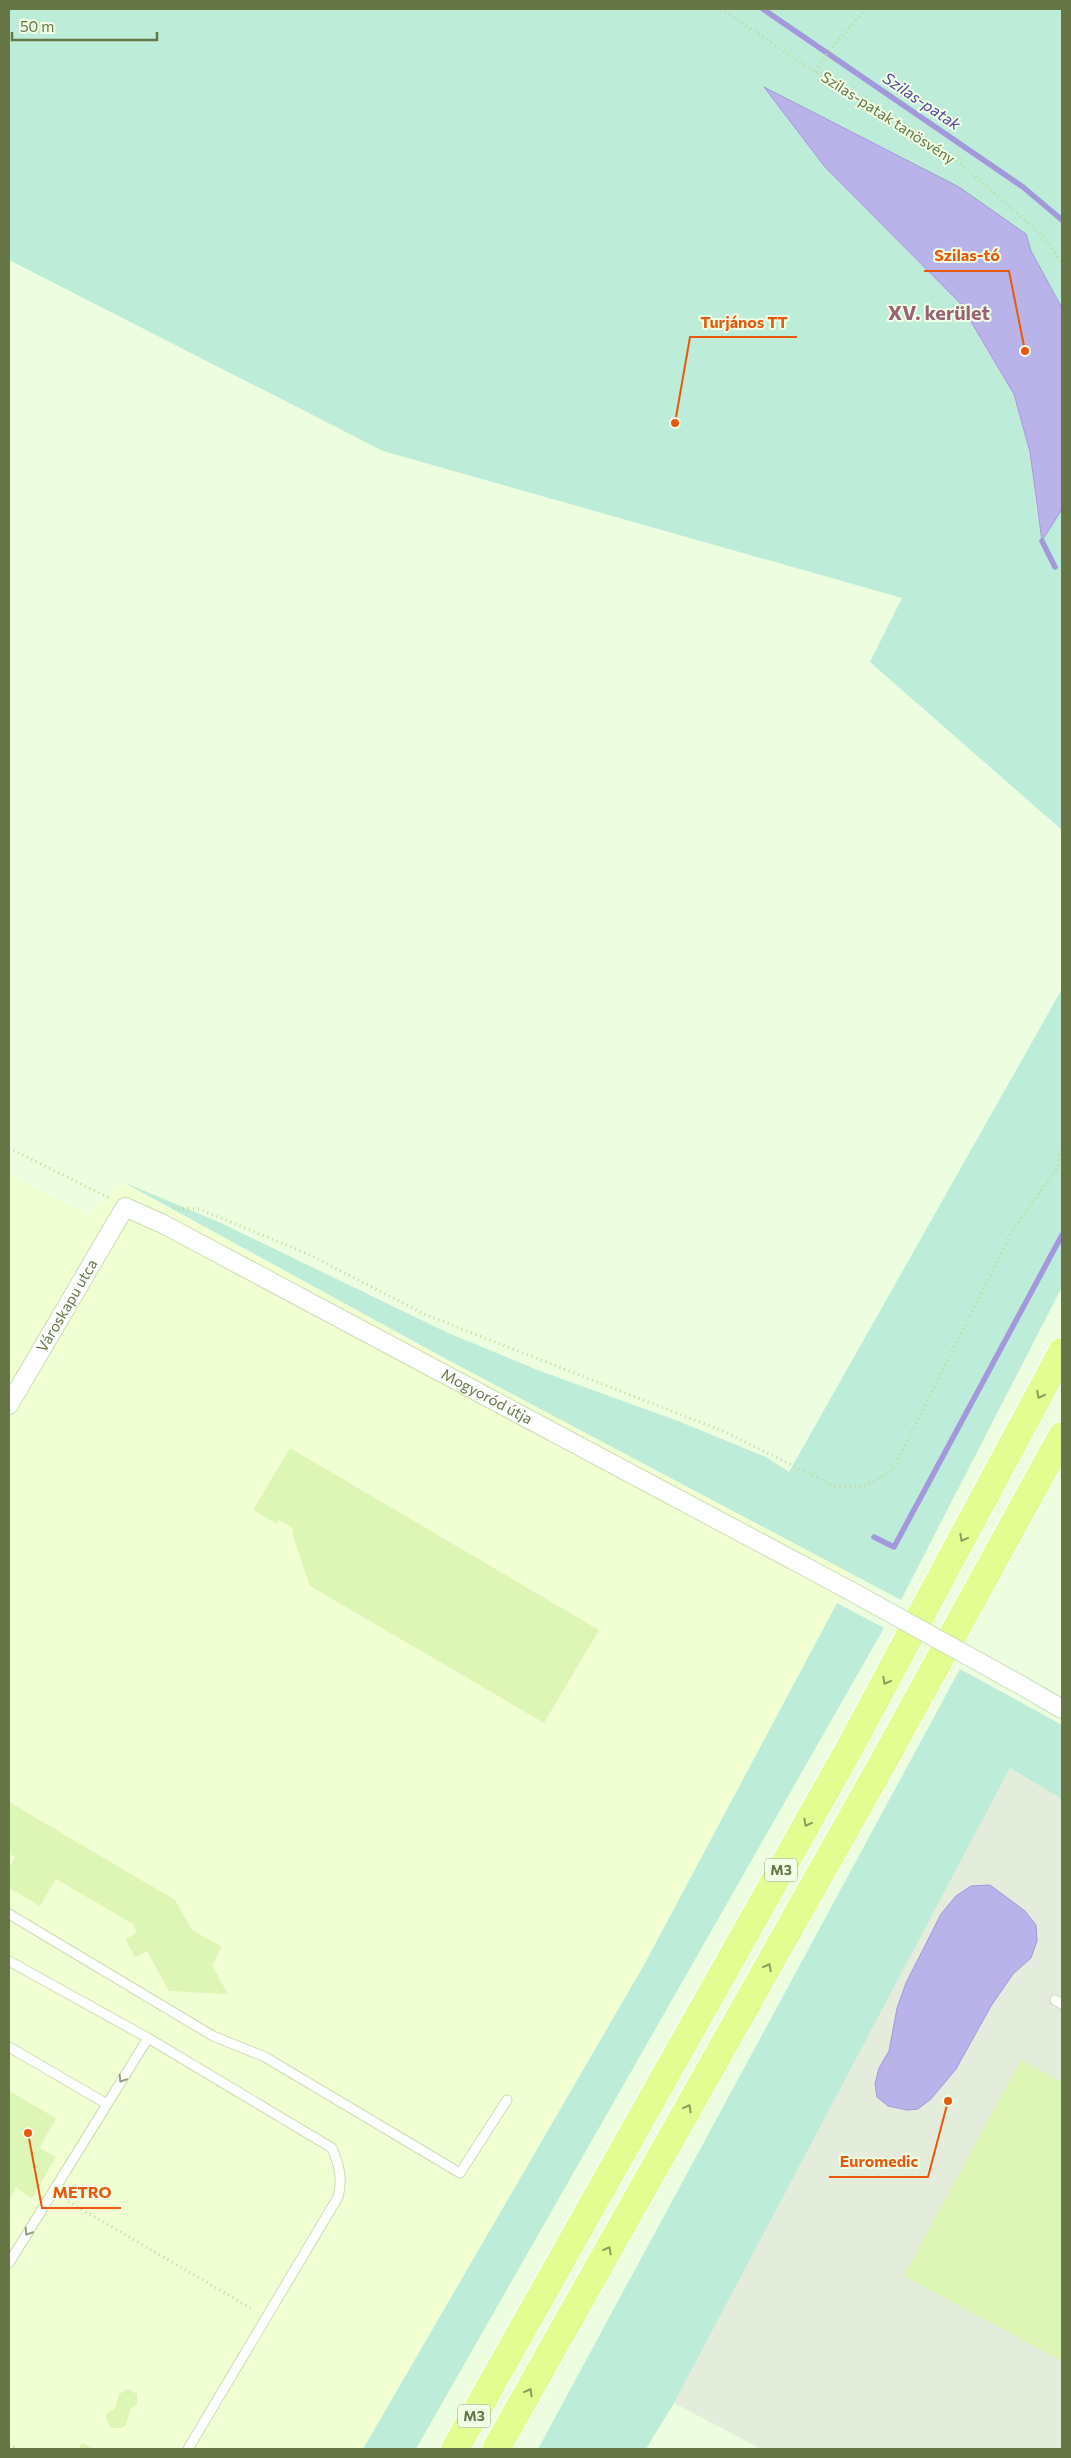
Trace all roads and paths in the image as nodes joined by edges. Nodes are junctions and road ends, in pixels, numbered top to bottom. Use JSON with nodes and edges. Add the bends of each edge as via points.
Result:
{"nodes":[{"id":1,"x":721,"y":9,"type":"edge"},
{"id":2,"x":866,"y":9,"type":"edge"},
{"id":3,"x":816,"y":72,"type":"junction"},
{"id":4,"x":1062,"y":263,"type":"edge"},
{"id":5,"x":1062,"y":1145,"type":"edge"},
{"id":6,"x":9,"y":1148,"type":"edge"},
{"id":7,"x":125,"y":1207,"type":"junction"},
{"id":8,"x":171,"y":1208,"type":"dead end"},
{"id":9,"x":1062,"y":1352,"type":"edge"},
{"id":10,"x":9,"y":1405,"type":"edge"},
{"id":11,"x":1062,"y":1436,"type":"edge"},
{"id":12,"x":1062,"y":1709,"type":"edge"},
{"id":13,"x":9,"y":1914,"type":"edge"},
{"id":14,"x":9,"y":1961,"type":"edge"},
{"id":15,"x":148,"y":2038,"type":"junction"},
{"id":16,"x":9,"y":2047,"type":"edge"},
{"id":17,"x":507,"y":2100,"type":"dead end"},
{"id":18,"x":107,"y":2104,"type":"junction"},
{"id":19,"x":52,"y":2192,"type":"junction"},
{"id":20,"x":9,"y":2263,"type":"edge"},
{"id":21,"x":254,"y":2310,"type":"dead end"},
{"id":22,"x":493,"y":2384,"type":"junction"},
{"id":23,"x":507,"y":2436,"type":"edge"},
{"id":24,"x":9,"y":2444,"type":"edge"},
{"id":25,"x":17,"y":2449,"type":"edge"},
{"id":26,"x":188,"y":2449,"type":"edge"},
{"id":27,"x":438,"y":2449,"type":"edge"},
{"id":28,"x":455,"y":2449,"type":"edge"},
{"id":29,"x":496,"y":2449,"type":"edge"}],
"edges":[{"from":1,"to":3,"type":"path","name":"Szilas-patak tanösvény"},
{"from":2,"to":3,"type":"path","via":[[827,53]]},
{"from":3,"to":4,"type":"path","name":"Szilas-patak tanösvény","via":[[943,149],[1041,234]]},
{"from":5,"to":8,"type":"path","via":[[1056,1170],[1014,1228],[892,1471],[862,1487],[834,1486],[724,1432],[426,1315],[308,1254],[199,1209]]},
{"from":6,"to":7,"type":"path"},
{"from":7,"to":10,"type":"street","name":"Városkapu utca"},
{"from":7,"to":12,"type":"street","name":"Mogyoród útja","bridge":true,"via":[[172,1228],[847,1589]]},
{"from":9,"to":22,"type":"highway","number":"M3","one_way":true,"via":[[848,1751]]},
{"from":23,"to":11,"type":"highway","number":"M3","one_way":true},
{"from":13,"to":17,"type":"lane","via":[[213,2036],[265,2057],[460,2173]]},
{"from":14,"to":15,"type":"lane"},
{"from":15,"to":18,"type":"lane","one_way":true},
{"from":15,"to":26,"type":"lane","via":[[332,2148],[342,2184],[338,2197]]},
{"from":16,"to":18,"type":"lane"},
{"from":18,"to":19,"type":"lane"},
{"from":19,"to":20,"type":"lane","one_way":true},
{"from":19,"to":21,"type":"path"},
{"from":22,"to":27,"type":"highway"},
{"from":22,"to":28,"type":"highway","number":"M3"},
{"from":23,"to":29,"type":"highway","number":"M3"},
{"from":24,"to":25,"type":"path"}]}
